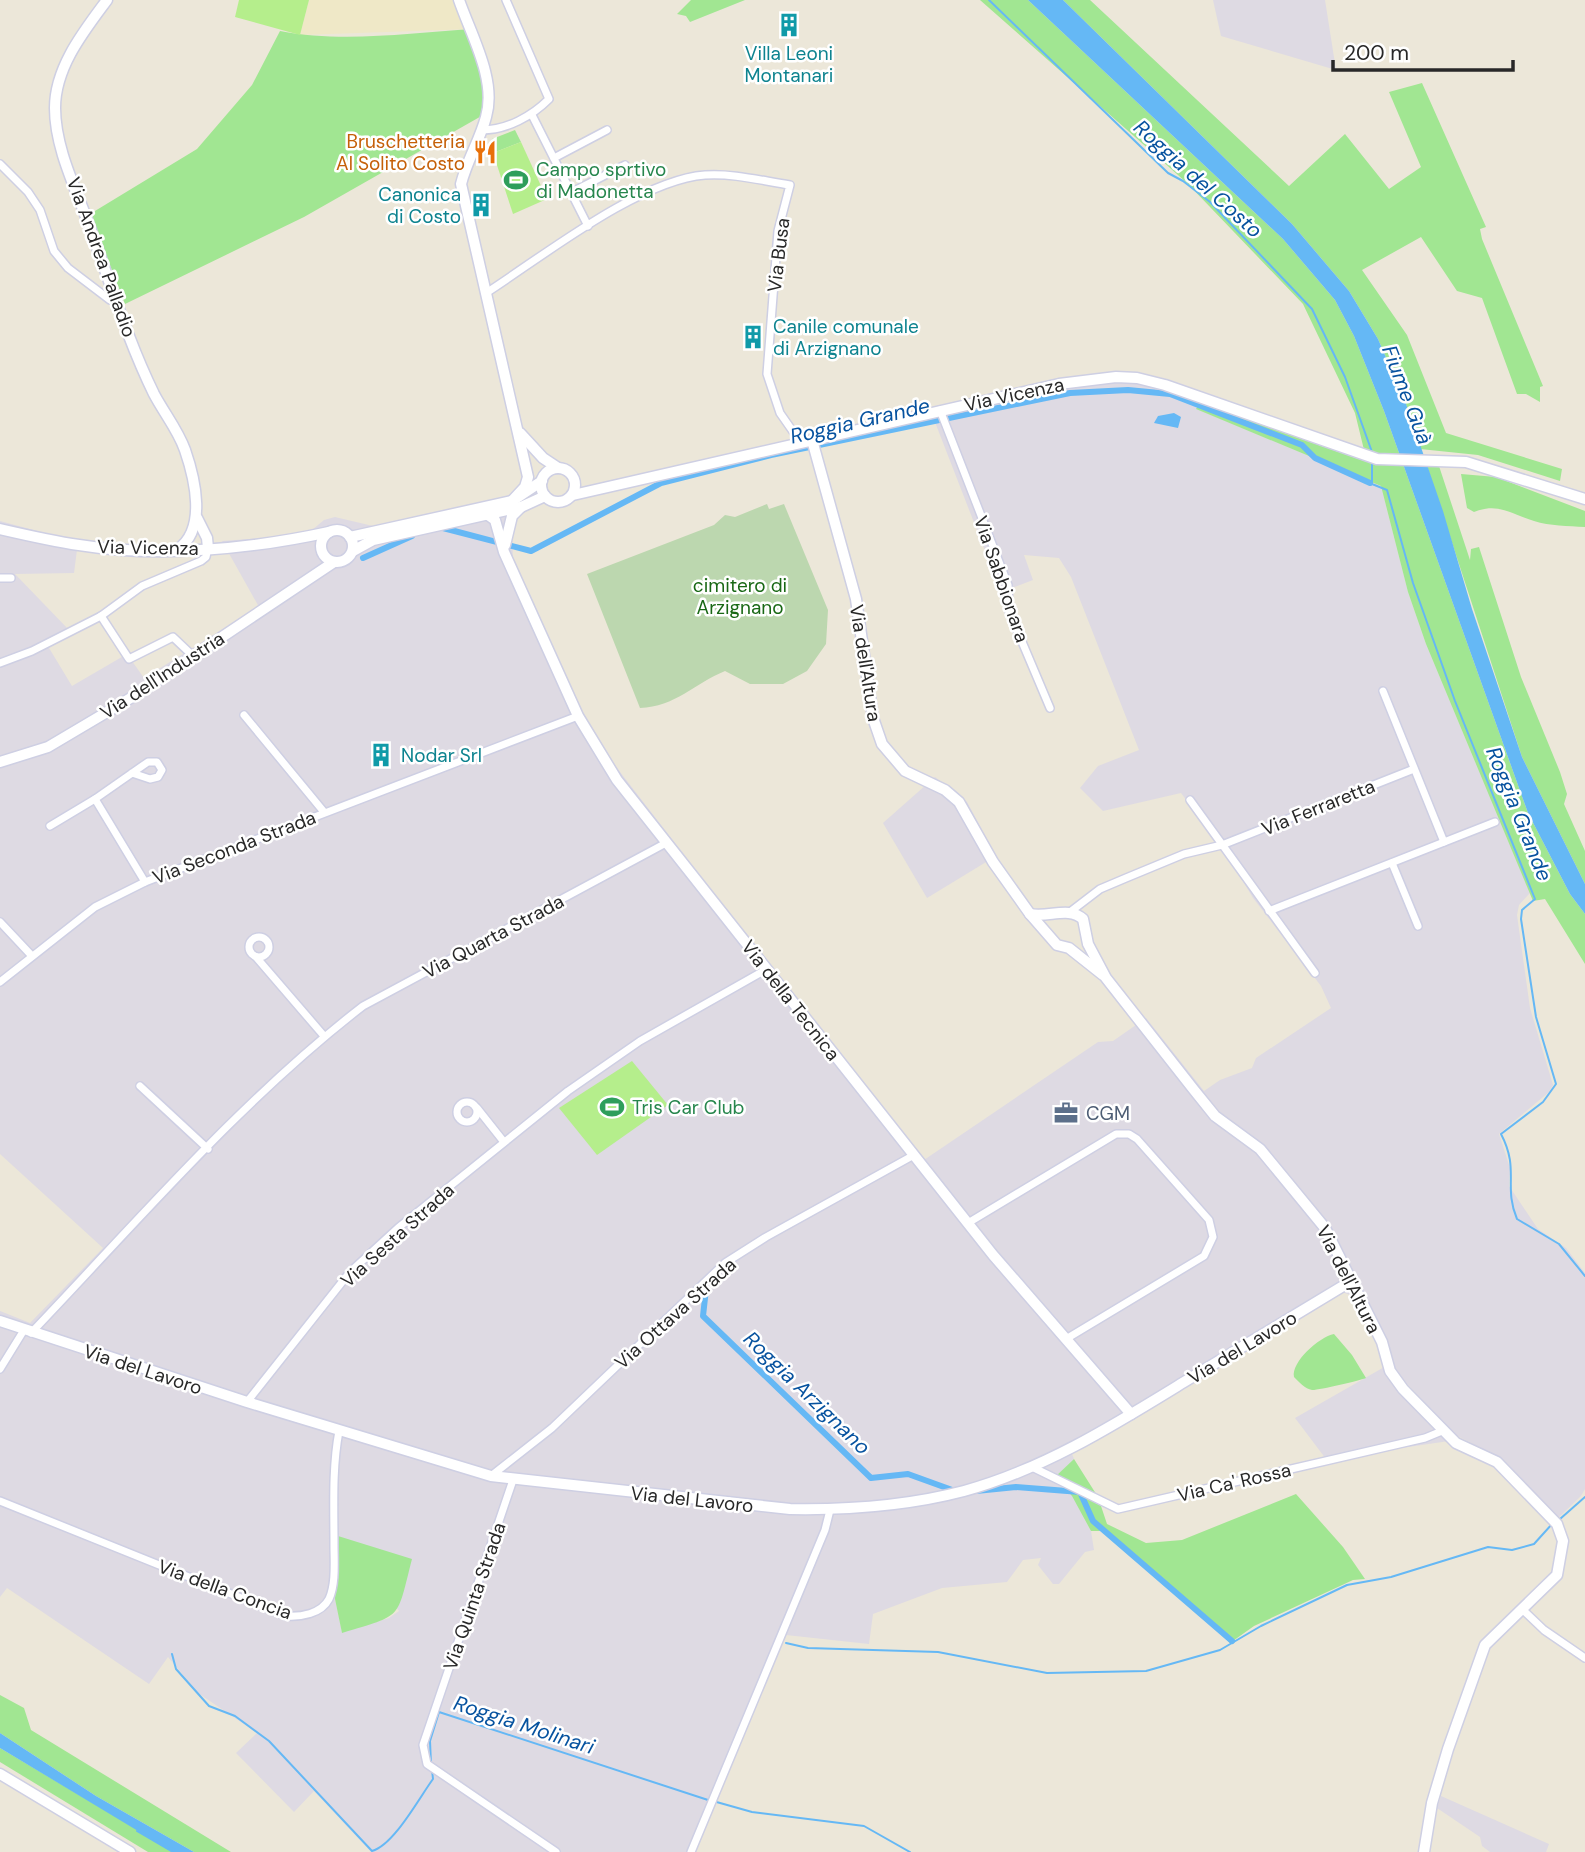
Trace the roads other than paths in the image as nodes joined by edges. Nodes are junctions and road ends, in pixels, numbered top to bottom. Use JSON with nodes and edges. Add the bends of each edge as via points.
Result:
{"nodes":[{"id":1,"x":107,"y":0,"type":"edge"},
{"id":2,"x":459,"y":0,"type":"edge"},
{"id":3,"x":506,"y":0,"type":"edge"},
{"id":4,"x":532,"y":115,"type":"junction"},
{"id":5,"x":482,"y":130,"type":"junction"},
{"id":6,"x":607,"y":130,"type":"dead end"},
{"id":7,"x":554,"y":159,"type":"junction"},
{"id":8,"x":0,"y":164,"type":"edge"},
{"id":9,"x":625,"y":165,"type":"dead end"},
{"id":10,"x":572,"y":192,"type":"junction"},
{"id":11,"x":588,"y":226,"type":"junction"},
{"id":12,"x":486,"y":293,"type":"junction"},
{"id":13,"x":117,"y":302,"type":"junction"},
{"id":14,"x":941,"y":411,"type":"junction"},
{"id":15,"x":520,"y":433,"type":"junction"},
{"id":16,"x":812,"y":440,"type":"junction"},
{"id":17,"x":801,"y":443,"type":"junction"},
{"id":18,"x":558,"y":468,"type":"junction"},
{"id":19,"x":543,"y":478,"type":"junction"},
{"id":20,"x":574,"y":479,"type":"junction"},
{"id":21,"x":607,"y":485,"type":"junction"},
{"id":22,"x":573,"y":495,"type":"junction"},
{"id":23,"x":545,"y":496,"type":"junction"},
{"id":24,"x":1585,"y":499,"type":"edge"},
{"id":25,"x":517,"y":504,"type":"junction"},
{"id":26,"x":488,"y":515,"type":"junction"},
{"id":27,"x":196,"y":517,"type":"junction"},
{"id":28,"x":0,"y":529,"type":"edge"},
{"id":29,"x":330,"y":532,"type":"junction"},
{"id":30,"x":192,"y":536,"type":"junction"},
{"id":31,"x":350,"y":537,"type":"junction"},
{"id":32,"x":297,"y":539,"type":"junction"},
{"id":33,"x":195,"y":548,"type":"junction"},
{"id":34,"x":208,"y":548,"type":"junction"},
{"id":35,"x":178,"y":549,"type":"junction"},
{"id":36,"x":353,"y":551,"type":"junction"},
{"id":37,"x":504,"y":552,"type":"junction"},
{"id":38,"x":322,"y":553,"type":"junction"},
{"id":39,"x":334,"y":562,"type":"junction"},
{"id":40,"x":316,"y":572,"type":"junction"},
{"id":41,"x":0,"y":578,"type":"edge"},
{"id":42,"x":11,"y":578,"type":"dead end"},
{"id":43,"x":101,"y":615,"type":"junction"},
{"id":44,"x":193,"y":656,"type":"junction"},
{"id":45,"x":0,"y":663,"type":"edge"},
{"id":46,"x":1383,"y":691,"type":"dead end"},
{"id":47,"x":1050,"y":708,"type":"dead end"},
{"id":48,"x":244,"y":715,"type":"dead end"},
{"id":49,"x":578,"y":716,"type":"junction"},
{"id":50,"x":0,"y":762,"type":"edge"},
{"id":51,"x":1414,"y":769,"type":"junction"},
{"id":52,"x":132,"y":773,"type":"dead end"},
{"id":53,"x":95,"y":799,"type":"junction"},
{"id":54,"x":1190,"y":800,"type":"dead end"},
{"id":55,"x":324,"y":812,"type":"junction"},
{"id":56,"x":1495,"y":822,"type":"dead end"},
{"id":57,"x":50,"y":826,"type":"dead end"},
{"id":58,"x":1444,"y":842,"type":"junction"},
{"id":59,"x":666,"y":843,"type":"junction"},
{"id":60,"x":1222,"y":845,"type":"junction"},
{"id":61,"x":1392,"y":863,"type":"junction"},
{"id":62,"x":145,"y":882,"type":"junction"},
{"id":63,"x":1092,"y":898,"type":"junction"},
{"id":64,"x":1269,"y":911,"type":"junction"},
{"id":65,"x":1070,"y":912,"type":"junction"},
{"id":66,"x":1030,"y":914,"type":"junction"},
{"id":67,"x":1058,"y":915,"type":"junction"},
{"id":68,"x":0,"y":922,"type":"edge"},
{"id":69,"x":1085,"y":923,"type":"junction"},
{"id":70,"x":1418,"y":926,"type":"dead end"},
{"id":71,"x":1050,"y":934,"type":"junction"},
{"id":72,"x":1086,"y":934,"type":"junction"},
{"id":73,"x":1069,"y":948,"type":"junction"},
{"id":74,"x":268,"y":953,"type":"junction"},
{"id":75,"x":32,"y":956,"type":"junction"},
{"id":76,"x":256,"y":957,"type":"junction"},
{"id":77,"x":767,"y":970,"type":"junction"},
{"id":78,"x":267,"y":973,"type":"junction"},
{"id":79,"x":1315,"y":973,"type":"dead end"},
{"id":80,"x":1106,"y":978,"type":"junction"},
{"id":81,"x":0,"y":982,"type":"edge"},
{"id":82,"x":324,"y":1036,"type":"junction"},
{"id":83,"x":140,"y":1086,"type":"dead end"},
{"id":84,"x":477,"y":1108,"type":"junction"},
{"id":85,"x":488,"y":1121,"type":"junction"},
{"id":86,"x":470,"y":1122,"type":"junction"},
{"id":87,"x":504,"y":1142,"type":"junction"},
{"id":88,"x":208,"y":1149,"type":"junction"},
{"id":89,"x":915,"y":1156,"type":"junction"},
{"id":90,"x":968,"y":1223,"type":"junction"},
{"id":91,"x":1353,"y":1280,"type":"junction"},
{"id":92,"x":0,"y":1321,"type":"edge"},
{"id":93,"x":28,"y":1331,"type":"junction"},
{"id":94,"x":1066,"y":1339,"type":"junction"},
{"id":95,"x":0,"y":1369,"type":"edge"},
{"id":96,"x":247,"y":1402,"type":"junction"},
{"id":97,"x":1131,"y":1414,"type":"junction"},
{"id":98,"x":339,"y":1431,"type":"junction"},
{"id":99,"x":1442,"y":1432,"type":"junction"},
{"id":100,"x":1032,"y":1467,"type":"junction"},
{"id":101,"x":491,"y":1476,"type":"junction"},
{"id":102,"x":513,"y":1480,"type":"junction"},
{"id":103,"x":0,"y":1501,"type":"edge"},
{"id":104,"x":830,"y":1510,"type":"junction"},
{"id":105,"x":1522,"y":1609,"type":"junction"},
{"id":106,"x":1585,"y":1658,"type":"edge"},
{"id":107,"x":0,"y":1774,"type":"edge"},
{"id":108,"x":130,"y":1852,"type":"edge"},
{"id":109,"x":556,"y":1852,"type":"edge"},
{"id":110,"x":691,"y":1852,"type":"edge"},
{"id":111,"x":1424,"y":1852,"type":"edge"}],
"edges":[{"from":1,"to":13,"type":"street","name":"Via Andrea Palladio","via":[[67,61],[55,107],[63,151]]},
{"from":2,"to":5,"type":"street","via":[[489,90]]},
{"from":3,"to":4,"type":"street","via":[[549,97]]},
{"from":4,"to":5,"type":"street","via":[[496,130]]},
{"from":4,"to":7,"type":"street"},
{"from":5,"to":12,"type":"street","via":[[461,184]]},
{"from":6,"to":7,"type":"street"},
{"from":7,"to":10,"type":"street"},
{"from":8,"to":13,"type":"street","via":[[40,210],[54,251],[68,268]]},
{"from":9,"to":10,"type":"street"},
{"from":10,"to":11,"type":"street"},
{"from":11,"to":12,"type":"street","name":"Via Busa"},
{"from":11,"to":17,"type":"street","name":"Via Busa","via":[[652,192],[704,175],[790,185],[778,231],[767,374],[780,413]]},
{"from":12,"to":15,"type":"street"},
{"from":13,"to":27,"type":"street","name":"Via Andrea Palladio","via":[[153,393],[185,449]]},
{"from":14,"to":16,"type":"street","name":"Via Vicenza"},
{"from":14,"to":24,"type":"street","name":"Via Vicenza","via":[[1085,379],[1138,379],[1361,455],[1466,462]]},
{"from":14,"to":47,"type":"street","name":"Via Sabbionara","via":[[1008,585],[1009,611]]},
{"from":15,"to":18,"type":"street"},
{"from":15,"to":19,"type":"street"},
{"from":15,"to":25,"type":"street","via":[[528,477]]},
{"from":16,"to":17,"type":"street","name":"Via Vicenza"},
{"from":16,"to":66,"type":"street","name":"Via dell'Altura","via":[[856,599],[873,718],[882,744],[905,771],[959,802]]},
{"from":17,"to":21,"type":"street","name":"Via Vicenza"},
{"from":18,"to":19,"type":"street","name":"Via Vicenza"},
{"from":18,"to":20,"type":"street","name":"Via Vicenza"},
{"from":19,"to":23,"type":"street"},
{"from":19,"to":25,"type":"street","name":"Via Vicenza"},
{"from":20,"to":21,"type":"street","name":"Via Vicenza"},
{"from":20,"to":22,"type":"street"},
{"from":21,"to":22,"type":"street","name":"Via Vicenza"},
{"from":22,"to":23,"type":"street","name":"Via Vicenza","via":[[559,503]]},
{"from":23,"to":25,"type":"street","name":"Via Vicenza"},
{"from":25,"to":26,"type":"street","name":"Via Vicenza"},
{"from":25,"to":31,"type":"street","name":"Via Vicenza"},
{"from":25,"to":37,"type":"street"},
{"from":26,"to":36,"type":"street","name":"Via Vicenza","via":[[373,540]]},
{"from":26,"to":37,"type":"street","name":"Via della Tecnica","via":[[500,531]]},
{"from":27,"to":30,"type":"street"},
{"from":27,"to":34,"type":"street"},
{"from":28,"to":35,"type":"street","name":"Via Vicenza","via":[[80,546]]},
{"from":29,"to":31,"type":"street","name":"Via Vicenza","via":[[343,531]]},
{"from":29,"to":32,"type":"street","name":"Via Vicenza"},
{"from":29,"to":38,"type":"street","via":[[322,540]]},
{"from":30,"to":33,"type":"street"},
{"from":30,"to":35,"type":"street"},
{"from":31,"to":36,"type":"street"},
{"from":32,"to":34,"type":"street","name":"Via Vicenza"},
{"from":32,"to":38,"type":"street","via":[[310,542]]},
{"from":33,"to":34,"type":"street","name":"Via Vicenza"},
{"from":33,"to":35,"type":"street","name":"Via Vicenza"},
{"from":34,"to":43,"type":"street","via":[[201,561],[142,586]]},
{"from":36,"to":39,"type":"street","name":"Via Vicenza","via":[[346,560]]},
{"from":37,"to":49,"type":"street","name":"Via della Tecnica"},
{"from":38,"to":39,"type":"street"},
{"from":38,"to":40,"type":"street"},
{"from":39,"to":40,"type":"street","name":"Via dell'Industria"},
{"from":40,"to":44,"type":"street","name":"Via dell'Industria"},
{"from":41,"to":42,"type":"street"},
{"from":43,"to":44,"type":"street","via":[[129,659],[173,637]]},
{"from":43,"to":45,"type":"street"},
{"from":44,"to":50,"type":"street","name":"Via dell'Industria","via":[[48,747]]},
{"from":46,"to":51,"type":"street"},
{"from":48,"to":55,"type":"street","name":"Via Seconda Strada"},
{"from":49,"to":55,"type":"street","name":"Via Seconda Strada"},
{"from":49,"to":59,"type":"street","name":"Via della Tecnica","via":[[617,780]]},
{"from":51,"to":58,"type":"street"},
{"from":51,"to":60,"type":"street","name":"Via Ferraretta"},
{"from":52,"to":53,"type":"street"},
{"from":53,"to":57,"type":"street"},
{"from":53,"to":62,"type":"street","name":"Via Seconda Strada"},
{"from":54,"to":60,"type":"street"},
{"from":55,"to":62,"type":"street","name":"Via Seconda Strada"},
{"from":56,"to":58,"type":"street"},
{"from":58,"to":61,"type":"street"},
{"from":59,"to":77,"type":"street","name":"Via della Tecnica"},
{"from":59,"to":82,"type":"street","name":"Via Quarta Strada","via":[[363,1006]]},
{"from":60,"to":63,"type":"street","name":"Via Ferraretta","via":[[1184,854],[1100,889]]},
{"from":60,"to":64,"type":"street"},
{"from":61,"to":64,"type":"street"},
{"from":61,"to":70,"type":"street"},
{"from":62,"to":75,"type":"street","name":"Via Seconda Strada","via":[[95,906]]},
{"from":63,"to":65,"type":"street","name":"Via Ferraretta"},
{"from":63,"to":69,"type":"street"},
{"from":64,"to":79,"type":"street"},
{"from":65,"to":67,"type":"street"},
{"from":65,"to":69,"type":"street"},
{"from":66,"to":67,"type":"street"},
{"from":66,"to":71,"type":"street","name":"Via dell'Altura"},
{"from":67,"to":71,"type":"street"},
{"from":68,"to":75,"type":"street"},
{"from":69,"to":72,"type":"street","name":"Via dell'Altura"},
{"from":71,"to":73,"type":"street","name":"Via dell'Altura","via":[[1057,945]]},
{"from":72,"to":73,"type":"street","via":[[1080,944]]},
{"from":72,"to":80,"type":"street","name":"Via dell'Altura"},
{"from":73,"to":80,"type":"street","name":"Via dell'Altura"},
{"from":74,"to":76,"type":"street"},
{"from":74,"to":76,"type":"street","via":[[269,943],[257,937],[249,946]]},
{"from":74,"to":78,"type":"street"},
{"from":75,"to":81,"type":"street","name":"Via Seconda Strada"},
{"from":76,"to":78,"type":"street"},
{"from":77,"to":87,"type":"street","name":"Via Sesta Strada","via":[[640,1041]]},
{"from":77,"to":89,"type":"street","name":"Via della Tecnica"},
{"from":78,"to":82,"type":"street"},
{"from":80,"to":91,"type":"street","name":"Via dell'Altura","via":[[1211,1111],[1254,1143],[1282,1173],[1325,1228]]},
{"from":82,"to":88,"type":"street","name":"Via Quarta Strada"},
{"from":83,"to":88,"type":"street"},
{"from":84,"to":85,"type":"street"},
{"from":84,"to":86,"type":"street","via":[[476,1118]]},
{"from":84,"to":86,"type":"street","via":[[468,1102],[458,1108],[459,1118]]},
{"from":85,"to":86,"type":"street"},
{"from":85,"to":87,"type":"street"},
{"from":87,"to":96,"type":"street","name":"Via Sesta Strada","via":[[350,1272]]},
{"from":88,"to":93,"type":"street","name":"Via Quarta Strada"},
{"from":89,"to":90,"type":"street","name":"Via della Tecnica"},
{"from":89,"to":101,"type":"street","name":"Via Ottava Strada","via":[[725,1263],[552,1428]]},
{"from":90,"to":94,"type":"street","name":"Via della Tecnica"},
{"from":90,"to":94,"type":"street","via":[[1116,1134],[1137,1139],[1209,1220],[1213,1237],[1203,1256]]},
{"from":91,"to":97,"type":"street","name":"Via del Lavoro"},
{"from":91,"to":99,"type":"street","name":"Via dell'Altura","via":[[1382,1342],[1390,1371]]},
{"from":92,"to":93,"type":"street","name":"Via del Lavoro"},
{"from":93,"to":95,"type":"street","name":"Via Quarta Strada"},
{"from":93,"to":96,"type":"street","name":"Via del Lavoro"},
{"from":94,"to":97,"type":"street","name":"Via della Tecnica"},
{"from":96,"to":98,"type":"street","name":"Via del Lavoro"},
{"from":97,"to":100,"type":"street","name":"Via del Lavoro"},
{"from":98,"to":101,"type":"street","name":"Via del Lavoro"},
{"from":98,"to":103,"type":"street","name":"Via della Concia","via":[[329,1599],[322,1608],[301,1617],[286,1616]]},
{"from":99,"to":100,"type":"street","name":"Via Ca' Rossa","via":[[1118,1508]]},
{"from":99,"to":105,"type":"street","name":"Via dell'Altura","via":[[1497,1462],[1557,1524],[1563,1541],[1557,1575]]},
{"from":100,"to":104,"type":"street","name":"Via del Lavoro","via":[[919,1501]]},
{"from":101,"to":102,"type":"street","name":"Via del Lavoro"},
{"from":102,"to":104,"type":"street","name":"Via del Lavoro"},
{"from":102,"to":109,"type":"street","name":"Via Quinta Strada","via":[[423,1745],[424,1755],[427,1764]]},
{"from":104,"to":110,"type":"street"},
{"from":105,"to":106,"type":"street"},
{"from":105,"to":111,"type":"street","via":[[1485,1645],[1448,1749]]},
{"from":107,"to":108,"type":"street"}]}
